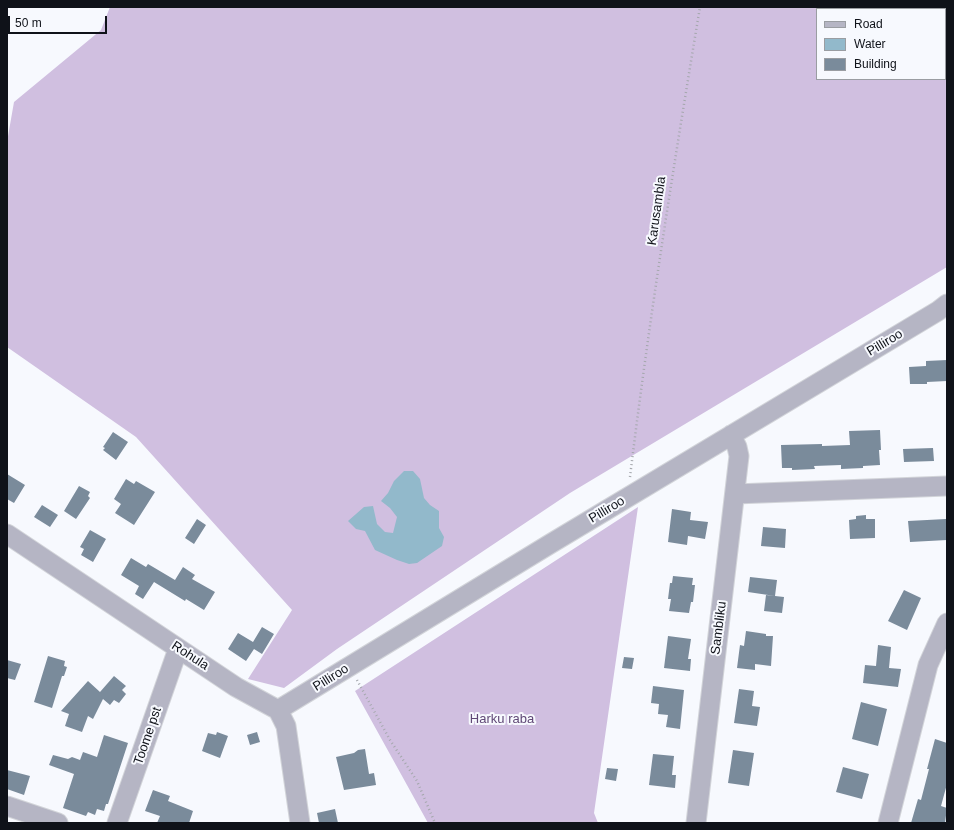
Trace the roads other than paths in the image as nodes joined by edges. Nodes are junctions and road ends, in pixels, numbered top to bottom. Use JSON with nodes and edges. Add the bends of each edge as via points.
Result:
{"nodes":[{"id":1,"x":944,"y":308,"type":"edge"},
{"id":2,"x":731,"y":435,"type":"junction"},
{"id":3,"x":947,"y":486,"type":"edge"},
{"id":4,"x":735,"y":494,"type":"junction"},
{"id":5,"x":7,"y":534,"type":"edge"},
{"id":6,"x":947,"y":624,"type":"edge"},
{"id":7,"x":178,"y":649,"type":"junction"},
{"id":8,"x":278,"y":710,"type":"junction"},
{"id":9,"x":7,"y":806,"type":"edge"},
{"id":10,"x":58,"y":823,"type":"edge"},
{"id":11,"x":117,"y":823,"type":"edge"},
{"id":12,"x":300,"y":823,"type":"edge"},
{"id":13,"x":696,"y":823,"type":"edge"},
{"id":14,"x":888,"y":823,"type":"edge"}],
"edges":[{"from":1,"to":2,"type":"street","name":"Pilliroo"},
{"from":2,"to":4,"type":"street","name":"Sambliku","via":[[739,456]]},
{"from":2,"to":8,"type":"street","name":"Pilliroo"},
{"from":3,"to":4,"type":"street"},
{"from":4,"to":13,"type":"street","name":"Sambliku"},
{"from":5,"to":7,"type":"street","name":"Rohula"},
{"from":6,"to":14,"type":"street","via":[[928,665]]},
{"from":7,"to":8,"type":"street","name":"Rohula","via":[[236,687]]},
{"from":7,"to":11,"type":"street","name":"Toome pst"},
{"from":8,"to":12,"type":"street","via":[[286,726]]},
{"from":9,"to":10,"type":"street"}]}
